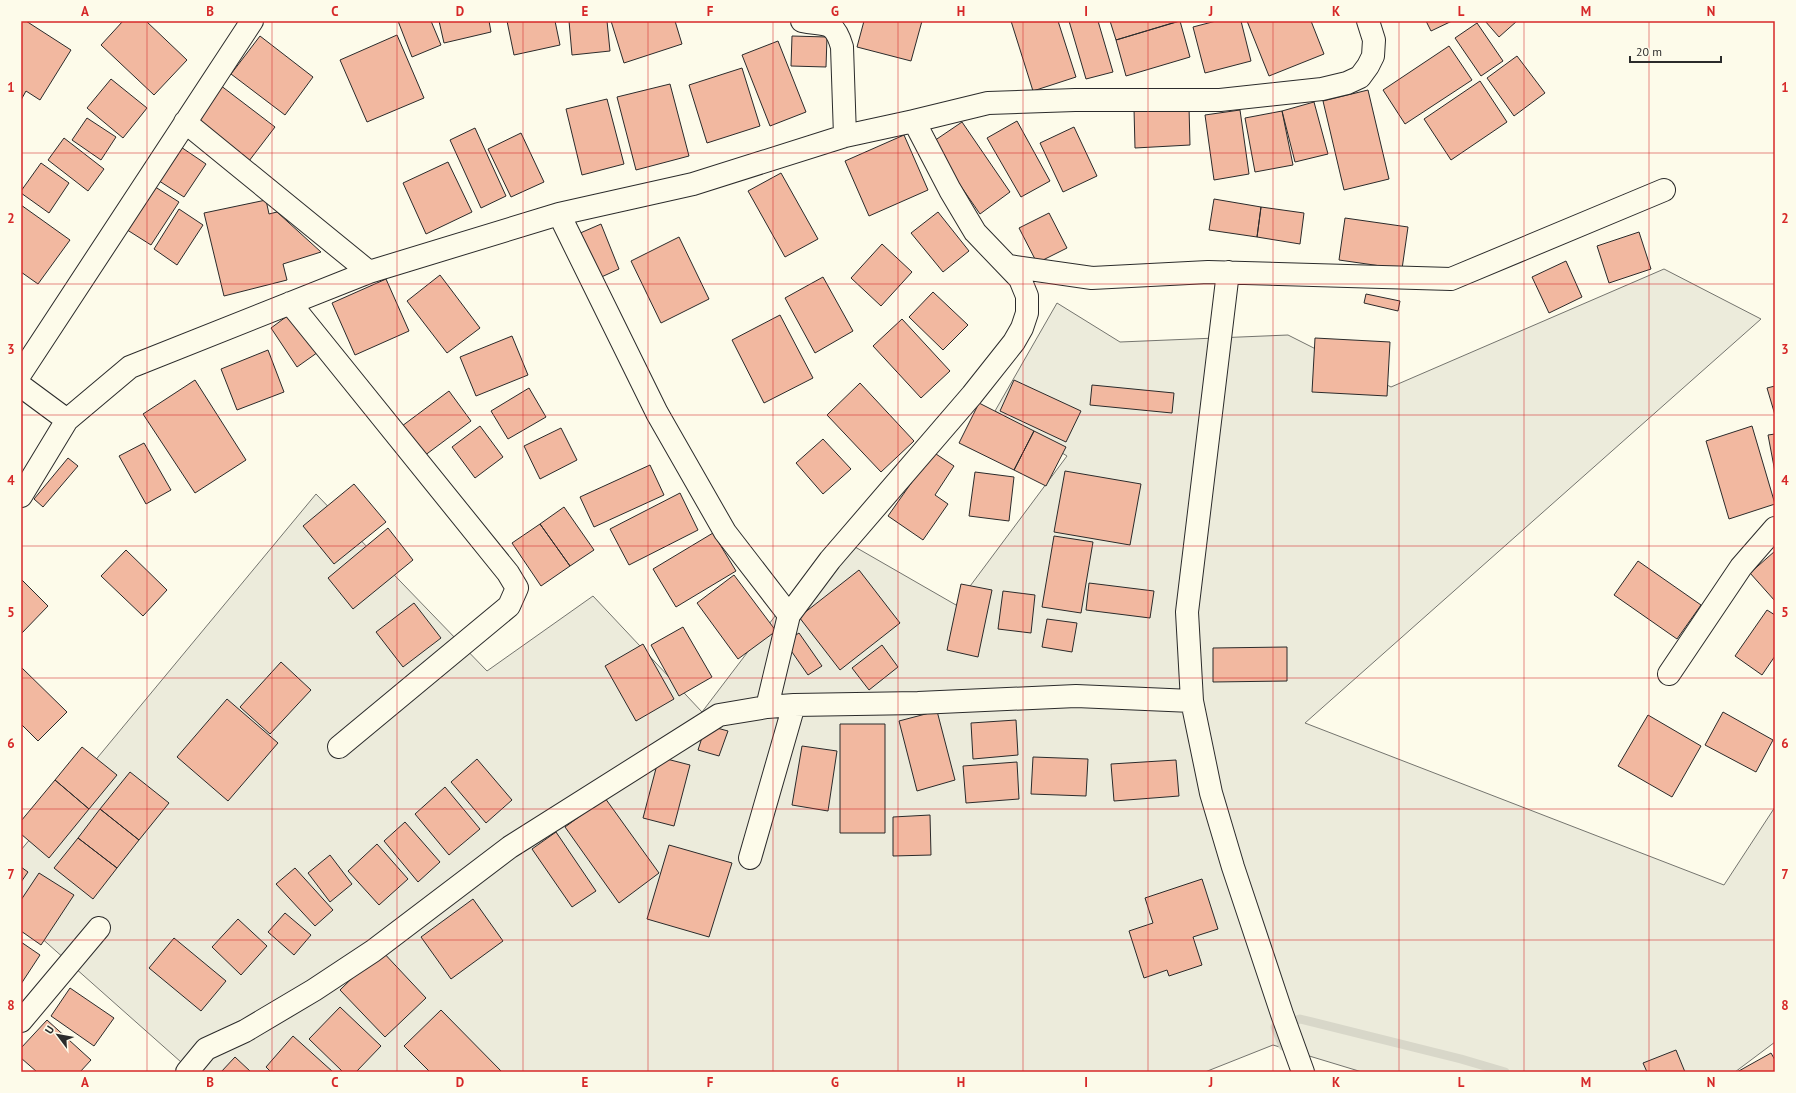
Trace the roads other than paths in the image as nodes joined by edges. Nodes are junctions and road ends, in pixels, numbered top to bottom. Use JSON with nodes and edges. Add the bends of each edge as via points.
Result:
{"nodes":[{"id":1,"x":252,"y":21,"type":"edge"},
{"id":2,"x":802,"y":21,"type":"edge"},
{"id":3,"x":1368,"y":21,"type":"edge"},
{"id":4,"x":914,"y":121,"type":"junction"},
{"id":5,"x":186,"y":122,"type":"junction"},
{"id":6,"x":845,"y":136,"type":"junction"},
{"id":7,"x":1664,"y":190,"type":"dead end"},
{"id":8,"x":559,"y":214,"type":"junction"},
{"id":9,"x":1009,"y":266,"type":"junction"},
{"id":10,"x":369,"y":272,"type":"junction"},
{"id":11,"x":1228,"y":272,"type":"junction"},
{"id":12,"x":290,"y":304,"type":"junction"},
{"id":13,"x":21,"y":372,"type":"edge"},
{"id":14,"x":21,"y":386,"type":"edge"},
{"id":15,"x":67,"y":420,"type":"junction"},
{"id":16,"x":21,"y":496,"type":"edge"},
{"id":17,"x":1775,"y":528,"type":"edge"},
{"id":18,"x":789,"y":615,"type":"junction"},
{"id":19,"x":1669,"y":674,"type":"dead end"},
{"id":20,"x":1192,"y":701,"type":"junction"},
{"id":21,"x":794,"y":705,"type":"junction"},
{"id":22,"x":767,"y":707,"type":"junction"},
{"id":23,"x":338,"y":747,"type":"dead end"},
{"id":24,"x":750,"y":858,"type":"dead end"},
{"id":25,"x":99,"y":928,"type":"dead end"},
{"id":26,"x":21,"y":1021,"type":"edge"},
{"id":27,"x":187,"y":1072,"type":"edge"},
{"id":28,"x":1303,"y":1072,"type":"edge"}],
"edges":[{"from":1,"to":5,"type":"street"},
{"from":2,"to":6,"type":"street","via":[[824,24],[836,30],[839,35],[842,47]]},
{"from":3,"to":4,"type":"street","via":[[1374,40],[1373,56],[1360,77],[1341,85],[1220,100],[988,103]]},
{"from":4,"to":6,"type":"street"},
{"from":4,"to":9,"type":"street","via":[[975,232]]},
{"from":5,"to":10,"type":"street"},
{"from":5,"to":13,"type":"street"},
{"from":6,"to":8,"type":"street","via":[[693,184]]},
{"from":7,"to":11,"type":"street","via":[[1451,279]]},
{"from":8,"to":10,"type":"street"},
{"from":8,"to":18,"type":"street","via":[[657,413],[721,525]]},
{"from":9,"to":11,"type":"street","via":[[1092,278]]},
{"from":9,"to":18,"type":"street","via":[[1020,279],[1027,296],[1027,313],[1014,342],[972,395],[830,560]]},
{"from":10,"to":12,"type":"street"},
{"from":11,"to":20,"type":"street","via":[[1187,612]]},
{"from":12,"to":15,"type":"street","via":[[130,367]]},
{"from":12,"to":23,"type":"street","via":[[504,567],[517,588],[510,606]]},
{"from":14,"to":15,"type":"street"},
{"from":15,"to":16,"type":"street"},
{"from":17,"to":19,"type":"street","via":[[1741,567]]},
{"from":18,"to":22,"type":"street"},
{"from":20,"to":21,"type":"street","via":[[1076,696]]},
{"from":20,"to":28,"type":"street","via":[[1211,793],[1233,867]]},
{"from":21,"to":22,"type":"street"},
{"from":21,"to":24,"type":"street"},
{"from":22,"to":27,"type":"street","via":[[719,715],[510,847],[373,951],[320,986],[245,1031],[206,1049]]},
{"from":25,"to":26,"type":"street"}]}
